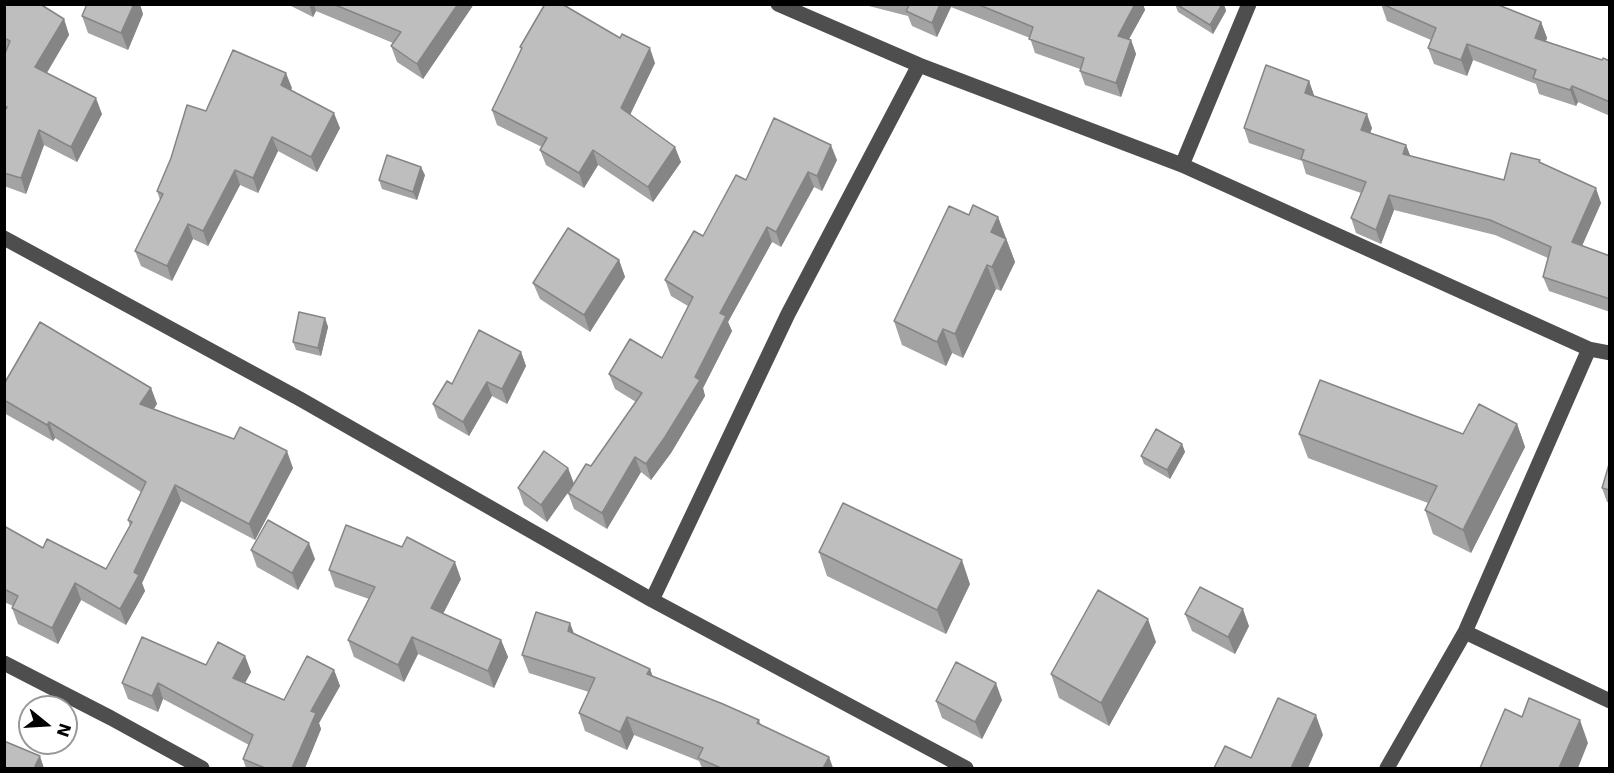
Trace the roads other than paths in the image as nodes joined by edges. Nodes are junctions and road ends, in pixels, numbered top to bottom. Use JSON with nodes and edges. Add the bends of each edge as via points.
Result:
{"nodes":[{"id":1,"x":778,"y":4,"type":"edge"},
{"id":2,"x":1249,"y":4,"type":"edge"},
{"id":3,"x":809,"y":10,"type":"edge"},
{"id":4,"x":919,"y":65,"type":"junction"},
{"id":5,"x":1182,"y":165,"type":"junction"},
{"id":6,"x":4,"y":238,"type":"edge"},
{"id":7,"x":1589,"y":349,"type":"junction"},
{"id":8,"x":1610,"y":353,"type":"edge"},
{"id":9,"x":652,"y":600,"type":"junction"},
{"id":10,"x":1465,"y":632,"type":"junction"},
{"id":11,"x":4,"y":663,"type":"edge"},
{"id":12,"x":1610,"y":701,"type":"edge"},
{"id":13,"x":202,"y":768,"type":"edge"},
{"id":14,"x":966,"y":768,"type":"edge"},
{"id":15,"x":1387,"y":768,"type":"edge"}],
"edges":[{"from":1,"to":3,"type":"street"},
{"from":2,"to":5,"type":"street"},
{"from":3,"to":4,"type":"street"},
{"from":4,"to":5,"type":"street"},
{"from":4,"to":9,"type":"street","via":[[788,314]]},
{"from":5,"to":7,"type":"street"},
{"from":6,"to":9,"type":"street","via":[[300,399]]},
{"from":7,"to":8,"type":"street"},
{"from":7,"to":10,"type":"street"},
{"from":9,"to":14,"type":"street"},
{"from":10,"to":12,"type":"street"},
{"from":10,"to":15,"type":"street"},
{"from":11,"to":13,"type":"street"}]}
